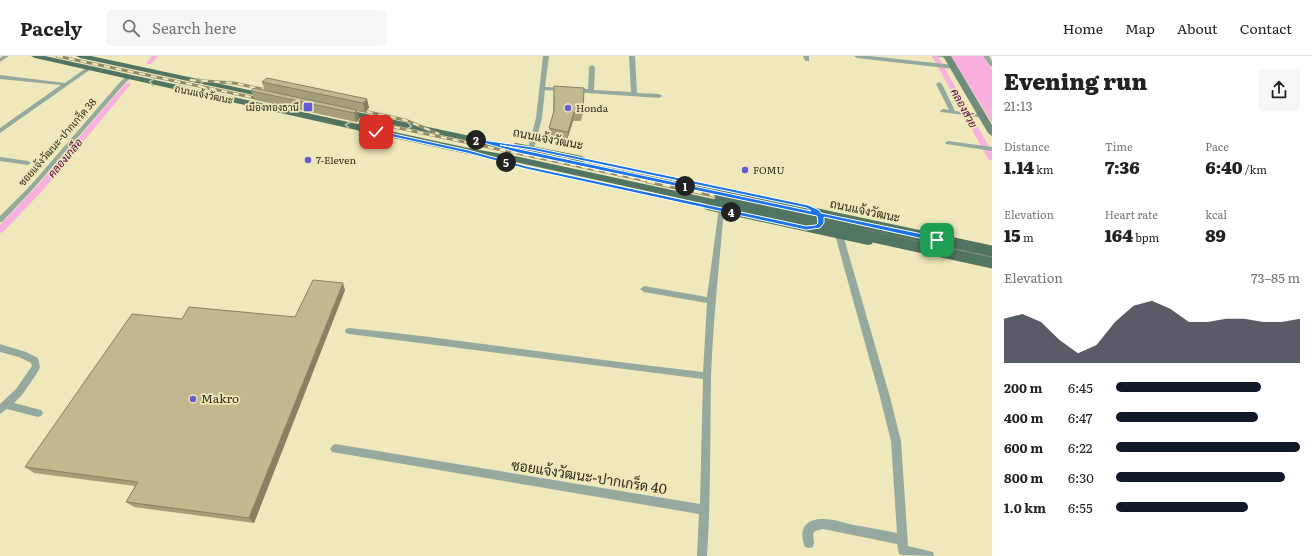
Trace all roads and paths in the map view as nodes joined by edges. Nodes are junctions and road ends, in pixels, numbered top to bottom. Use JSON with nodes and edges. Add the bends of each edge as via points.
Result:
{"nodes":[{"id":1,"x":6,"y":56,"type":"edge"},
{"id":2,"x":35,"y":56,"type":"edge"},
{"id":3,"x":80,"y":56,"type":"edge"},
{"id":4,"x":546,"y":56,"type":"edge"},
{"id":5,"x":632,"y":56,"type":"edge"},
{"id":6,"x":857,"y":56,"type":"edge"},
{"id":7,"x":944,"y":56,"type":"edge"},
{"id":8,"x":986,"y":56,"type":"edge"},
{"id":9,"x":93,"y":57,"type":"edge"},
{"id":10,"x":0,"y":60,"type":"edge"},
{"id":11,"x":992,"y":65,"type":"edge"},
{"id":12,"x":950,"y":66,"type":"junction"},
{"id":13,"x":592,"y":67,"type":"dead end"},
{"id":14,"x":89,"y":68,"type":"junction"},
{"id":15,"x":0,"y":76,"type":"edge"},
{"id":16,"x":129,"y":77,"type":"junction"},
{"id":17,"x":64,"y":84,"type":"junction"},
{"id":18,"x":939,"y":84,"type":"dead end"},
{"id":19,"x":543,"y":88,"type":"junction"},
{"id":20,"x":591,"y":91,"type":"junction"},
{"id":21,"x":634,"y":94,"type":"junction"},
{"id":22,"x":659,"y":96,"type":"dead end"},
{"id":23,"x":273,"y":97,"type":"edge"},
{"id":24,"x":335,"y":110,"type":"edge"},
{"id":25,"x":943,"y":111,"type":"dead end"},
{"id":26,"x":953,"y":112,"type":"junction"},
{"id":27,"x":979,"y":116,"type":"junction"},
{"id":28,"x":0,"y":132,"type":"edge"},
{"id":29,"x":992,"y":133,"type":"edge"},
{"id":30,"x":475,"y":140,"type":"junction"},
{"id":31,"x":948,"y":143,"type":"dead end"},
{"id":32,"x":532,"y":148,"type":"junction"},
{"id":33,"x":992,"y":149,"type":"edge"},
{"id":34,"x":0,"y":159,"type":"edge"},
{"id":35,"x":28,"y":162,"type":"dead end"},
{"id":36,"x":719,"y":202,"type":"junction"},
{"id":37,"x":808,"y":207,"type":"junction"},
{"id":38,"x":843,"y":214,"type":"junction"},
{"id":39,"x":0,"y":220,"type":"edge"},
{"id":40,"x":806,"y":228,"type":"junction"},
{"id":41,"x":934,"y":234,"type":"junction"},
{"id":42,"x":842,"y":236,"type":"junction"},
{"id":43,"x":992,"y":246,"type":"edge"},
{"id":44,"x":992,"y":251,"type":"edge"},
{"id":45,"x":938,"y":257,"type":"junction"},
{"id":46,"x":992,"y":263,"type":"edge"},
{"id":47,"x":992,"y":268,"type":"edge"},
{"id":48,"x":644,"y":289,"type":"dead end"},
{"id":49,"x":711,"y":301,"type":"junction"},
{"id":50,"x":349,"y":330,"type":"dead end"},
{"id":51,"x":0,"y":348,"type":"edge"},
{"id":52,"x":707,"y":376,"type":"junction"},
{"id":53,"x":3,"y":408,"type":"edge"},
{"id":54,"x":38,"y":413,"type":"dead end"},
{"id":55,"x":335,"y":449,"type":"dead end"},
{"id":56,"x":705,"y":510,"type":"junction"},
{"id":57,"x":808,"y":543,"type":"dead end"},
{"id":58,"x":902,"y":548,"type":"edge"},
{"id":59,"x":702,"y":556,"type":"edge"},
{"id":60,"x":929,"y":556,"type":"edge"}],
"edges":[{"from":1,"to":10,"type":"street"},
{"from":2,"to":14,"type":"main road","name":"ถนนแจ้งวัฒนะ"},
{"from":3,"to":9,"type":"main road","name":"ถนนแจ้งวัฒนะ"},
{"from":4,"to":19,"type":"street"},
{"from":5,"to":21,"type":"street"},
{"from":6,"to":12,"type":"street"},
{"from":7,"to":12,"type":"street"},
{"from":8,"to":11,"type":"street"},
{"from":9,"to":23,"type":"main road","name":"ถนนแจ้งวัฒนะ","one_way":true},
{"from":12,"to":27,"type":"street"},
{"from":13,"to":20,"type":"street"},
{"from":14,"to":16,"type":"main road","name":"ถนนแจ้งวัฒนะ"},
{"from":14,"to":17,"type":"street"},
{"from":15,"to":17,"type":"street"},
{"from":36,"to":16,"type":"main road","name":"ถนนแจ้งวัฒนะ","one_way":true,"via":[[526,167],[468,151]]},
{"from":16,"to":39,"type":"street","name":"ซอยแจ้งวัฒนะ-ปากเกร็ด 38"},
{"from":17,"to":28,"type":"street"},
{"from":18,"to":26,"type":"street"},
{"from":19,"to":20,"type":"street"},
{"from":19,"to":32,"type":"street"},
{"from":20,"to":21,"type":"street"},
{"from":21,"to":22,"type":"street"},
{"from":24,"to":30,"type":"main road","name":"ถนนแจ้งวัฒนะ","one_way":true},
{"from":25,"to":26,"type":"street"},
{"from":26,"to":27,"type":"street"},
{"from":27,"to":29,"type":"street"},
{"from":30,"to":32,"type":"main road","name":"ถนนแจ้งวัฒนะ"},
{"from":30,"to":36,"type":"main road","name":"ถนนแจ้งวัฒนะ"},
{"from":31,"to":33,"type":"street"},
{"from":32,"to":37,"type":"main road","name":"ถนนแจ้งวัฒนะ"},
{"from":34,"to":35,"type":"street"},
{"from":36,"to":40,"type":"main road","name":"ถนนแจ้งวัฒนะ"},
{"from":36,"to":44,"type":"main road","name":"ถนนแจ้งวัฒนะ","bridge":true},
{"from":36,"to":46,"type":"main road","name":"ถนนแจ้งวัฒนะ","bridge":true},
{"from":36,"to":49,"type":"street"},
{"from":37,"to":38,"type":"main road","name":"ถนนแจ้งวัฒนะ"},
{"from":37,"to":40,"type":"main road","via":[[817,211],[821,223],[818,227]]},
{"from":38,"to":41,"type":"main road","name":"ถนนแจ้งวัฒนะ"},
{"from":38,"to":42,"type":"main road","via":[[828,218],[828,224]]},
{"from":40,"to":42,"type":"main road","name":"ถนนแจ้งวัฒนะ"},
{"from":41,"to":43,"type":"main road","name":"ถนนแจ้งวัฒนะ"},
{"from":41,"to":45,"type":"main road"},
{"from":42,"to":45,"type":"main road","name":"ถนนแจ้งวัฒนะ"},
{"from":42,"to":58,"type":"street","via":[[896,441]]},
{"from":45,"to":47,"type":"main road","name":"ถนนแจ้งวัฒนะ"},
{"from":48,"to":49,"type":"street"},
{"from":49,"to":52,"type":"street"},
{"from":50,"to":52,"type":"street","via":[[437,340],[626,368]]},
{"from":51,"to":53,"type":"street","via":[[30,357],[35,361],[36,367],[19,392]]},
{"from":52,"to":56,"type":"street"},
{"from":53,"to":54,"type":"street"},
{"from":55,"to":56,"type":"street","name":"ซอยแจ้งวัฒนะ-ปากเกร็ด 40"},
{"from":56,"to":59,"type":"street"},
{"from":57,"to":58,"type":"street","via":[[807,532],[812,526],[823,524]]},
{"from":58,"to":60,"type":"street"}]}
